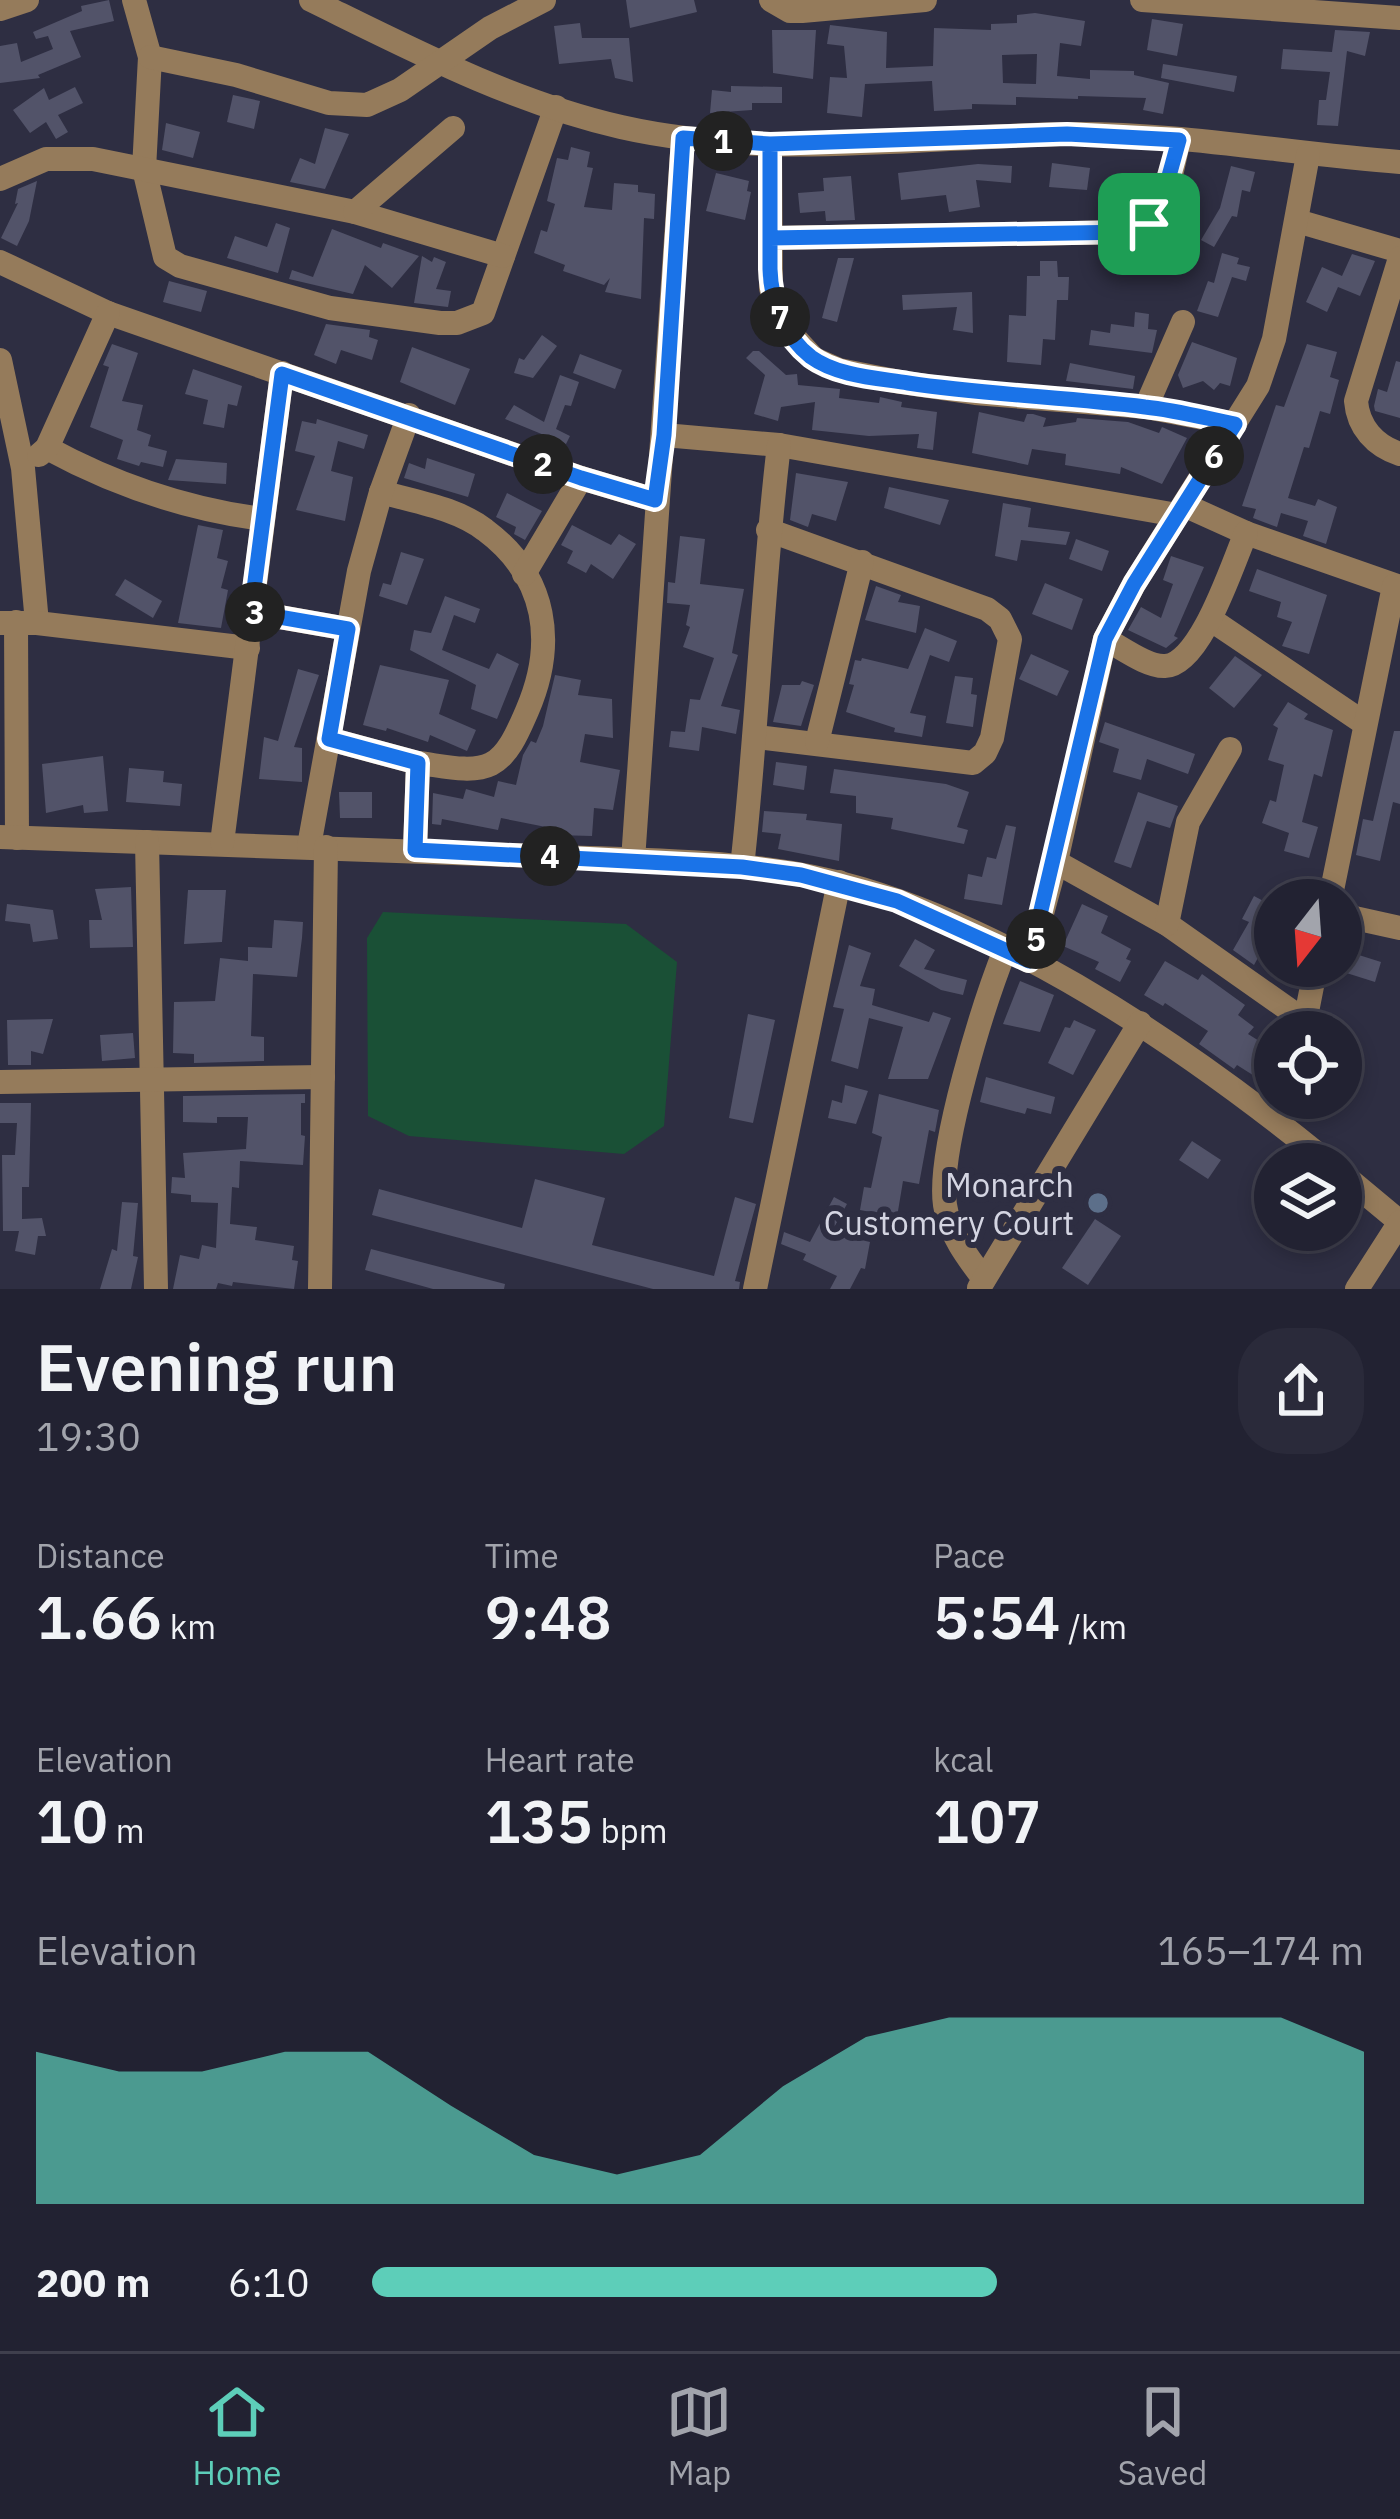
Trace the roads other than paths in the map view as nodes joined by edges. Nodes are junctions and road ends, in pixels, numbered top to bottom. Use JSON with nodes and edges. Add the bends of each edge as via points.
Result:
{"nodes":[{"id":1,"x":27,"y":0,"type":"edge"},
{"id":2,"x":134,"y":0,"type":"edge"},
{"id":3,"x":311,"y":0,"type":"edge"},
{"id":4,"x":544,"y":0,"type":"edge"},
{"id":5,"x":770,"y":0,"type":"edge"},
{"id":6,"x":925,"y":0,"type":"edge"},
{"id":7,"x":1142,"y":0,"type":"edge"},
{"id":8,"x":0,"y":10,"type":"edge"},
{"id":9,"x":1400,"y":18,"type":"edge"},
{"id":10,"x":150,"y":57,"type":"junction"},
{"id":11,"x":439,"y":61,"type":"junction"},
{"id":12,"x":556,"y":107,"type":"junction"},
{"id":13,"x":453,"y":128,"type":"dead end"},
{"id":14,"x":683,"y":138,"type":"junction"},
{"id":15,"x":1179,"y":140,"type":"junction"},
{"id":16,"x":770,"y":144,"type":"junction"},
{"id":17,"x":1308,"y":155,"type":"junction"},
{"id":18,"x":1400,"y":162,"type":"edge"},
{"id":19,"x":144,"y":170,"type":"junction"},
{"id":20,"x":0,"y":179,"type":"edge"},
{"id":21,"x":355,"y":212,"type":"junction"},
{"id":22,"x":1297,"y":221,"type":"junction"},
{"id":23,"x":770,"y":238,"type":"junction"},
{"id":24,"x":1400,"y":254,"type":"edge"},
{"id":25,"x":503,"y":256,"type":"junction"},
{"id":26,"x":0,"y":262,"type":"edge"},
{"id":27,"x":108,"y":313,"type":"junction"},
{"id":28,"x":1183,"y":322,"type":"dead end"},
{"id":29,"x":0,"y":360,"type":"edge"},
{"id":30,"x":282,"y":374,"type":"junction"},
{"id":31,"x":1146,"y":407,"type":"junction"},
{"id":32,"x":410,"y":416,"type":"junction"},
{"id":33,"x":1235,"y":424,"type":"junction"},
{"id":34,"x":664,"y":435,"type":"junction"},
{"id":35,"x":779,"y":445,"type":"junction"},
{"id":36,"x":47,"y":448,"type":"junction"},
{"id":37,"x":1400,"y":454,"type":"edge"},
{"id":38,"x":23,"y":468,"type":"junction"},
{"id":39,"x":581,"y":478,"type":"junction"},
{"id":40,"x":381,"y":493,"type":"junction"},
{"id":41,"x":655,"y":500,"type":"junction"},
{"id":42,"x":1181,"y":510,"type":"junction"},
{"id":43,"x":262,"y":519,"type":"junction"},
{"id":44,"x":769,"y":530,"type":"junction"},
{"id":45,"x":1246,"y":533,"type":"junction"},
{"id":46,"x":862,"y":562,"type":"junction"},
{"id":47,"x":524,"y":574,"type":"junction"},
{"id":48,"x":1397,"y":586,"type":"edge"},
{"id":49,"x":251,"y":612,"type":"junction"},
{"id":50,"x":1210,"y":619,"type":"junction"},
{"id":51,"x":18,"y":623,"type":"edge"},
{"id":52,"x":348,"y":629,"type":"junction"},
{"id":53,"x":1105,"y":639,"type":"junction"},
{"id":54,"x":248,"y":648,"type":"junction"},
{"id":55,"x":1374,"y":673,"type":"junction"},
{"id":56,"x":1400,"y":680,"type":"edge"},
{"id":57,"x":1364,"y":723,"type":"junction"},
{"id":58,"x":757,"y":737,"type":"junction"},
{"id":59,"x":329,"y":739,"type":"junction"},
{"id":60,"x":817,"y":742,"type":"junction"},
{"id":61,"x":1230,"y":749,"type":"dead end"},
{"id":62,"x":418,"y":763,"type":"junction"},
{"id":63,"x":8,"y":838,"type":"edge"},
{"id":64,"x":147,"y":842,"type":"junction"},
{"id":65,"x":222,"y":843,"type":"junction"},
{"id":66,"x":318,"y":846,"type":"junction"},
{"id":67,"x":415,"y":850,"type":"junction"},
{"id":68,"x":633,"y":860,"type":"junction"},
{"id":69,"x":1056,"y":862,"type":"junction"},
{"id":70,"x":742,"y":867,"type":"junction"},
{"id":71,"x":1334,"y":879,"type":"edge"},
{"id":72,"x":839,"y":882,"type":"junction"},
{"id":73,"x":1362,"y":920,"type":"edge"},
{"id":74,"x":1167,"y":924,"type":"junction"},
{"id":75,"x":1400,"y":928,"type":"edge"},
{"id":76,"x":1005,"y":950,"type":"junction"},
{"id":77,"x":1029,"y":961,"type":"junction"},
{"id":78,"x":1284,"y":1011,"type":"edge"},
{"id":79,"x":1140,"y":1023,"type":"junction"},
{"id":80,"x":323,"y":1078,"type":"junction"},
{"id":81,"x":154,"y":1081,"type":"junction"},
{"id":82,"x":0,"y":1082,"type":"edge"},
{"id":83,"x":1287,"y":1119,"type":"edge"},
{"id":84,"x":1285,"y":1127,"type":"junction"},
{"id":85,"x":1304,"y":1143,"type":"edge"},
{"id":86,"x":1362,"y":1190,"type":"edge"},
{"id":87,"x":981,"y":1284,"type":"edge"},
{"id":88,"x":156,"y":1289,"type":"edge"},
{"id":89,"x":320,"y":1289,"type":"edge"},
{"id":90,"x":755,"y":1289,"type":"edge"},
{"id":91,"x":1357,"y":1289,"type":"edge"}],
"edges":[{"from":1,"to":8,"type":"street"},
{"from":2,"to":10,"type":"street"},
{"from":3,"to":11,"type":"street"},
{"from":4,"to":11,"type":"street"},
{"from":5,"to":6,"type":"street","via":[[802,11]]},
{"from":7,"to":9,"type":"street"},
{"from":10,"to":11,"type":"street","via":[[347,105],[382,100]]},
{"from":10,"to":19,"type":"street"},
{"from":11,"to":12,"type":"street"},
{"from":12,"to":14,"type":"street"},
{"from":12,"to":25,"type":"street"},
{"from":13,"to":21,"type":"street"},
{"from":14,"to":16,"type":"street"},
{"from":14,"to":34,"type":"street"},
{"from":15,"to":16,"type":"street","via":[[1067,134]]},
{"from":15,"to":17,"type":"street"},
{"from":15,"to":23,"type":"street","via":[[1159,212],[1129,232]]},
{"from":16,"to":23,"type":"street"},
{"from":17,"to":18,"type":"street"},
{"from":17,"to":22,"type":"street"},
{"from":19,"to":20,"type":"street","via":[[46,159]]},
{"from":19,"to":21,"type":"street"},
{"from":19,"to":25,"type":"street","via":[[159,245],[172,262],[330,308],[471,320],[487,309]]},
{"from":21,"to":25,"type":"street"},
{"from":22,"to":24,"type":"street"},
{"from":22,"to":33,"type":"street","via":[[1267,364]]},
{"from":23,"to":31,"type":"street","via":[[777,310],[814,359],[868,377],[975,393]]},
{"from":24,"to":37,"type":"street","via":[[1356,400],[1369,435]]},
{"from":26,"to":27,"type":"street"},
{"from":27,"to":30,"type":"street"},
{"from":27,"to":36,"type":"street"},
{"from":28,"to":31,"type":"street"},
{"from":29,"to":38,"type":"street"},
{"from":30,"to":32,"type":"street"},
{"from":30,"to":43,"type":"street"},
{"from":31,"to":33,"type":"street"},
{"from":32,"to":39,"type":"street"},
{"from":32,"to":40,"type":"street"},
{"from":33,"to":42,"type":"street"},
{"from":34,"to":35,"type":"street"},
{"from":34,"to":41,"type":"street"},
{"from":35,"to":42,"type":"street"},
{"from":35,"to":44,"type":"street"},
{"from":36,"to":38,"type":"street"},
{"from":36,"to":43,"type":"street","via":[[125,485]]},
{"from":38,"to":51,"type":"street"},
{"from":39,"to":41,"type":"street"},
{"from":39,"to":47,"type":"street"},
{"from":40,"to":47,"type":"street","via":[[473,522]]},
{"from":40,"to":52,"type":"street"},
{"from":41,"to":68,"type":"street"},
{"from":42,"to":45,"type":"street"},
{"from":42,"to":53,"type":"street"},
{"from":43,"to":49,"type":"street"},
{"from":44,"to":46,"type":"street"},
{"from":44,"to":58,"type":"street"},
{"from":45,"to":48,"type":"street"},
{"from":45,"to":50,"type":"street"},
{"from":46,"to":60,"type":"street"},
{"from":46,"to":60,"type":"street","via":[[1000,619],[1010,639],[993,732],[985,753],[966,764]]},
{"from":47,"to":62,"type":"street","via":[[546,641],[542,672],[505,753],[478,768]]},
{"from":48,"to":55,"type":"street"},
{"from":49,"to":52,"type":"street"},
{"from":49,"to":54,"type":"street"},
{"from":50,"to":53,"type":"street","via":[[1186,657],[1167,667]]},
{"from":50,"to":57,"type":"street"},
{"from":51,"to":54,"type":"street"},
{"from":51,"to":63,"type":"street"},
{"from":52,"to":59,"type":"street"},
{"from":53,"to":69,"type":"street"},
{"from":54,"to":65,"type":"street"},
{"from":55,"to":56,"type":"street"},
{"from":55,"to":57,"type":"street"},
{"from":57,"to":71,"type":"street"},
{"from":58,"to":60,"type":"street"},
{"from":58,"to":70,"type":"street"},
{"from":59,"to":62,"type":"street"},
{"from":59,"to":66,"type":"street"},
{"from":61,"to":74,"type":"street","via":[[1188,822]]},
{"from":62,"to":67,"type":"street"},
{"from":63,"to":64,"type":"street"},
{"from":64,"to":65,"type":"street"},
{"from":64,"to":81,"type":"street"},
{"from":65,"to":66,"type":"street"},
{"from":66,"to":67,"type":"street"},
{"from":66,"to":80,"type":"street"},
{"from":67,"to":68,"type":"street"},
{"from":68,"to":70,"type":"street"},
{"from":69,"to":74,"type":"street"},
{"from":69,"to":77,"type":"street"},
{"from":70,"to":72,"type":"street"},
{"from":72,"to":76,"type":"street"},
{"from":72,"to":90,"type":"street"},
{"from":73,"to":75,"type":"street"},
{"from":74,"to":78,"type":"street"},
{"from":76,"to":77,"type":"street"},
{"from":76,"to":87,"type":"street","via":[[966,1076],[944,1203]]},
{"from":77,"to":79,"type":"street"},
{"from":79,"to":84,"type":"street"},
{"from":79,"to":87,"type":"street"},
{"from":80,"to":81,"type":"street"},
{"from":80,"to":89,"type":"street"},
{"from":81,"to":82,"type":"street"},
{"from":81,"to":88,"type":"street"},
{"from":83,"to":84,"type":"street"},
{"from":84,"to":85,"type":"street"},
{"from":86,"to":91,"type":"street","via":[[1400,1222]]}]}
